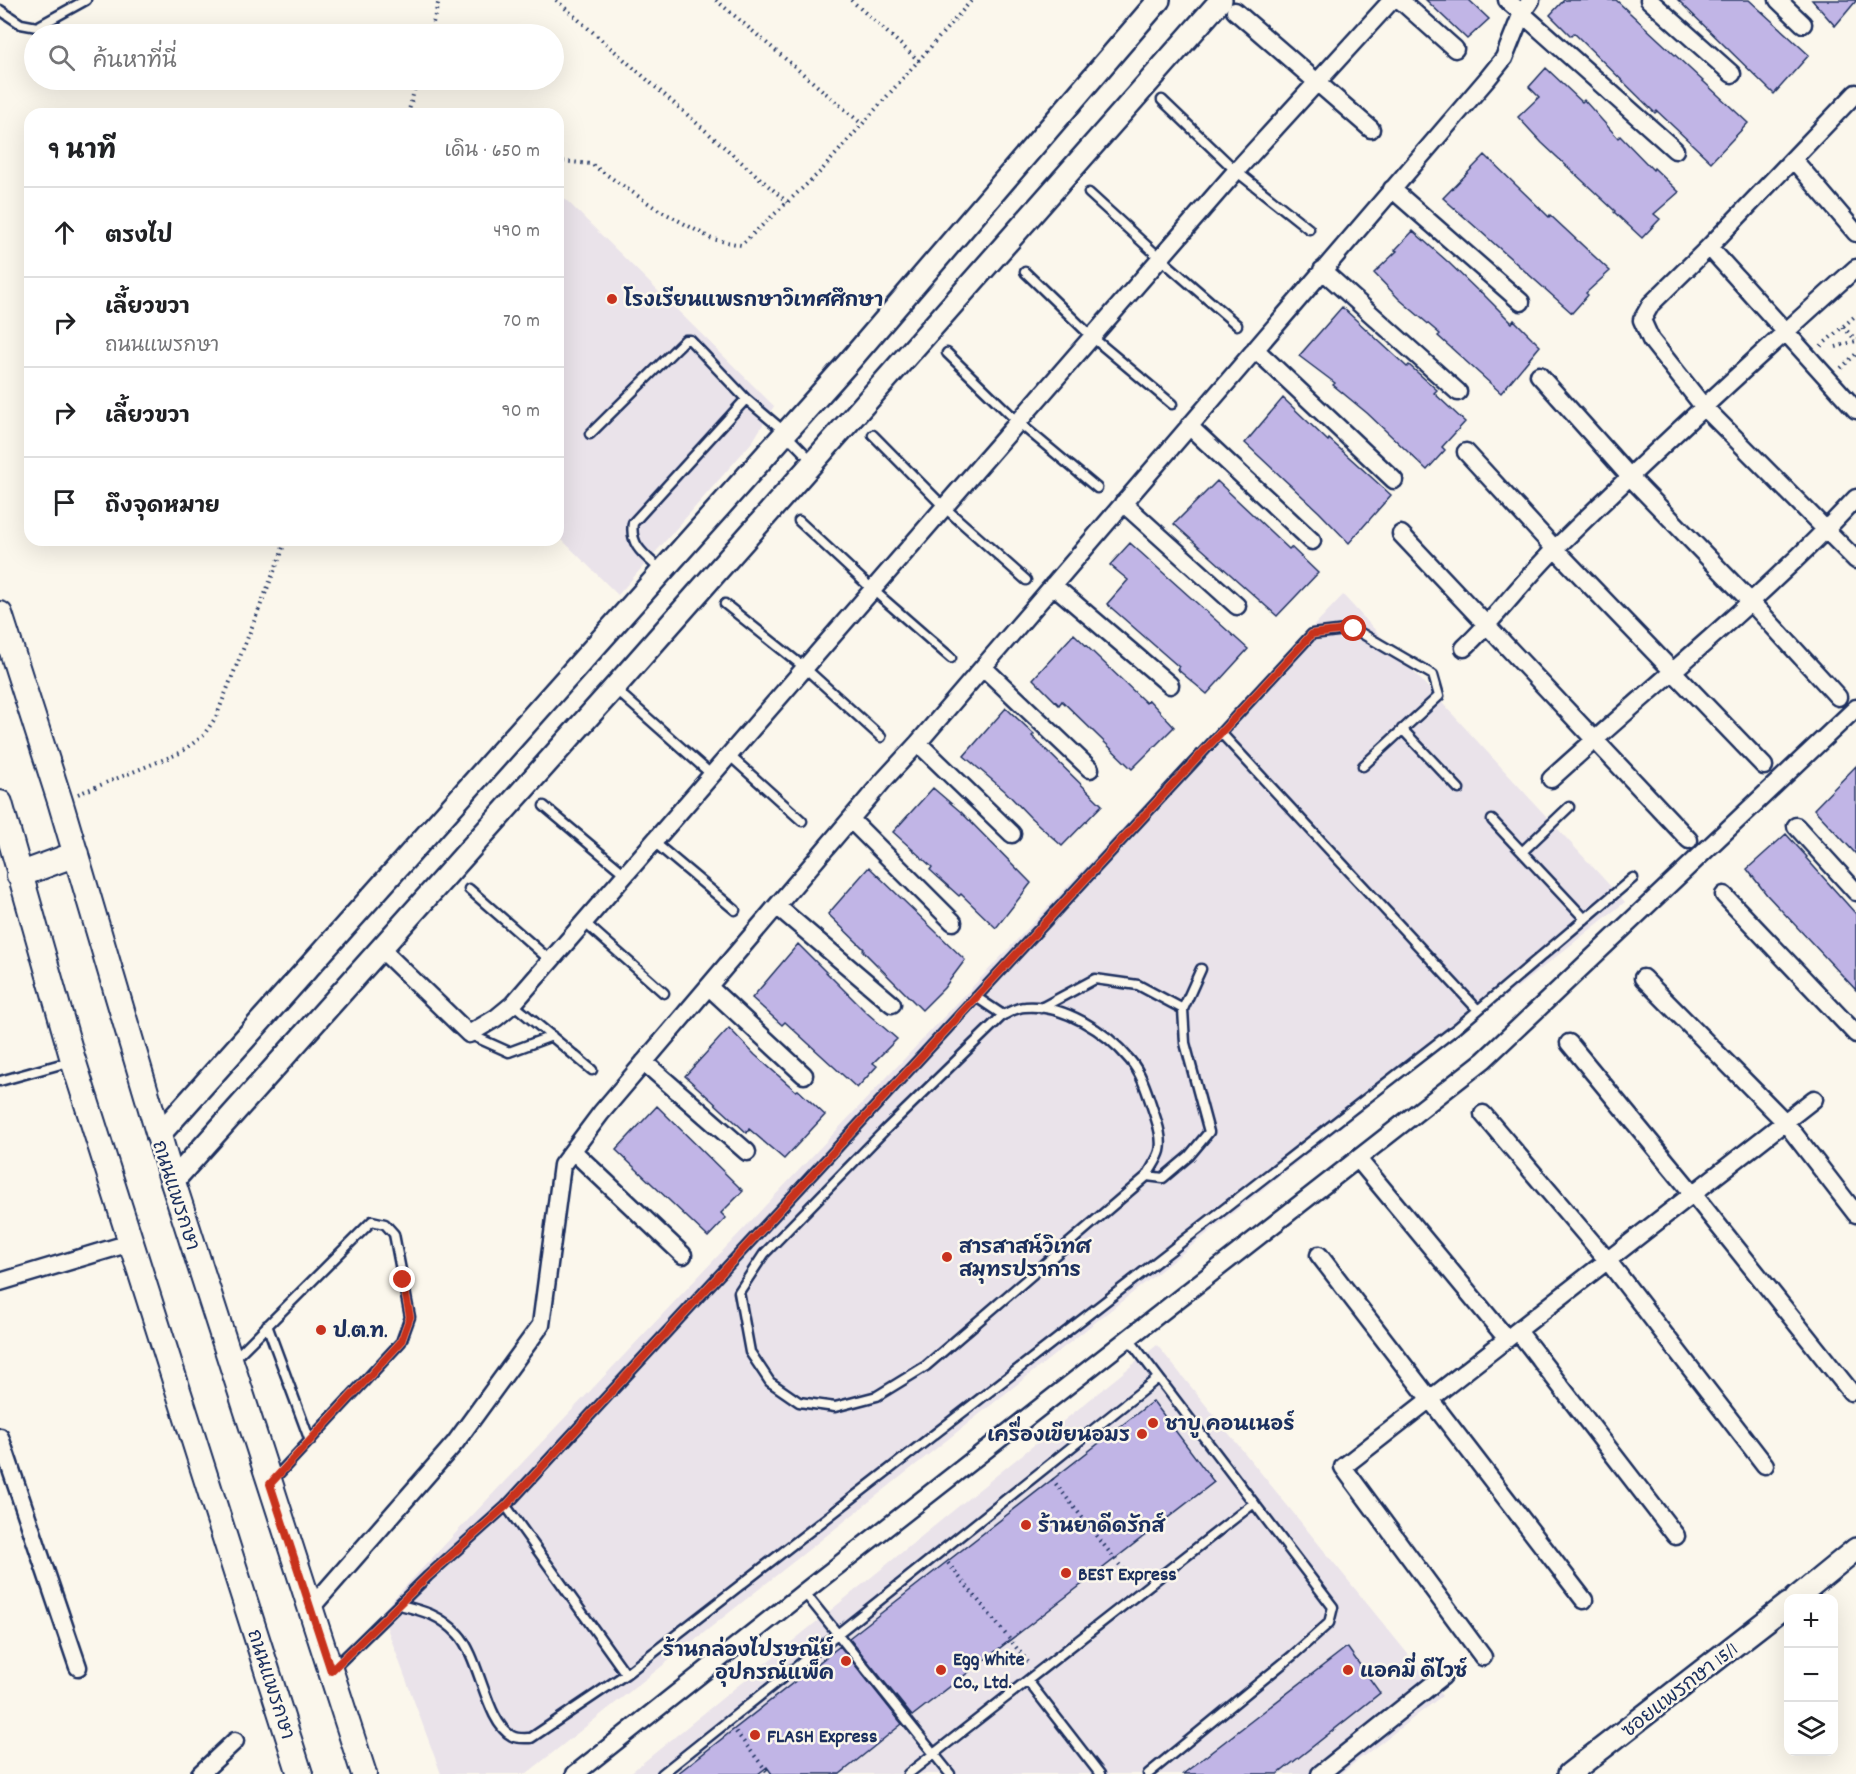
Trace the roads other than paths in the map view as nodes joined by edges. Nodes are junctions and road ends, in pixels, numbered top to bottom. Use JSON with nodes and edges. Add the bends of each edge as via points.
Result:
{"nodes":[{"id":1,"x":86,"y":0,"type":"edge"},
{"id":2,"x":1159,"y":0,"type":"edge"},
{"id":3,"x":1392,"y":0,"type":"edge"},
{"id":4,"x":1400,"y":0,"type":"edge"},
{"id":5,"x":1507,"y":0,"type":"edge"},
{"id":6,"x":1649,"y":0,"type":"edge"},
{"id":7,"x":1778,"y":0,"type":"edge"},
{"id":8,"x":1228,"y":6,"type":"edge"},
{"id":9,"x":1527,"y":7,"type":"edge"},
{"id":10,"x":0,"y":10,"type":"edge"},
{"id":11,"x":42,"y":24,"type":"edge"},
{"id":12,"x":1803,"y":24,"type":"dead end"},
{"id":13,"x":24,"y":25,"type":"edge"},
{"id":14,"x":1455,"y":50,"type":"dead end"},
{"id":15,"x":1732,"y":74,"type":"dead end"},
{"id":16,"x":1316,"y":82,"type":"junction"},
{"id":17,"x":1856,"y":93,"type":"edge"},
{"id":18,"x":1162,"y":100,"type":"dead end"},
{"id":19,"x":1371,"y":129,"type":"dead end"},
{"id":20,"x":1675,"y":150,"type":"dead end"},
{"id":21,"x":1793,"y":159,"type":"junction"},
{"id":22,"x":1236,"y":171,"type":"junction"},
{"id":23,"x":1392,"y":189,"type":"junction"},
{"id":24,"x":1089,"y":193,"type":"dead end"},
{"id":25,"x":1309,"y":229,"type":"dead end"},
{"id":26,"x":1856,"y":233,"type":"edge"},
{"id":27,"x":1709,"y":247,"type":"junction"},
{"id":28,"x":1160,"y":258,"type":"junction"},
{"id":29,"x":1856,"y":268,"type":"edge"},
{"id":30,"x":1323,"y":270,"type":"junction"},
{"id":31,"x":1025,"y":272,"type":"dead end"},
{"id":32,"x":1521,"y":302,"type":"dead end"},
{"id":33,"x":1237,"y":325,"type":"dead end"},
{"id":34,"x":1785,"y":332,"type":"junction"},
{"id":35,"x":1092,"y":337,"type":"junction"},
{"id":36,"x":1255,"y":349,"type":"junction"},
{"id":37,"x":947,"y":353,"type":"dead end"},
{"id":38,"x":1539,"y":375,"type":"dead end"},
{"id":39,"x":1458,"y":392,"type":"dead end"},
{"id":40,"x":746,"y":399,"type":"junction"},
{"id":41,"x":1172,"y":404,"type":"dead end"},
{"id":42,"x":1703,"y":406,"type":"junction"},
{"id":43,"x":1856,"y":410,"type":"edge"},
{"id":44,"x":1018,"y":422,"type":"junction"},
{"id":45,"x":1189,"y":426,"type":"junction"},
{"id":46,"x":782,"y":430,"type":"junction"},
{"id":47,"x":590,"y":434,"type":"dead end"},
{"id":48,"x":873,"y":435,"type":"dead end"},
{"id":49,"x":1466,"y":452,"type":"dead end"},
{"id":50,"x":813,"y":462,"type":"junction"},
{"id":51,"x":1630,"y":477,"type":"junction"},
{"id":52,"x":1394,"y":480,"type":"dead end"},
{"id":53,"x":1097,"y":488,"type":"dead end"},
{"id":54,"x":717,"y":495,"type":"dead end"},
{"id":55,"x":1856,"y":498,"type":"edge"},
{"id":56,"x":1123,"y":503,"type":"junction"},
{"id":57,"x":944,"y":507,"type":"junction"},
{"id":58,"x":799,"y":521,"type":"dead end"},
{"id":59,"x":1827,"y":529,"type":"junction"},
{"id":60,"x":1401,"y":534,"type":"dead end"},
{"id":61,"x":1312,"y":541,"type":"dead end"},
{"id":62,"x":1554,"y":549,"type":"junction"},
{"id":63,"x":1856,"y":560,"type":"edge"},
{"id":64,"x":660,"y":563,"type":"junction"},
{"id":65,"x":1026,"y":580,"type":"dead end"},
{"id":66,"x":1053,"y":585,"type":"junction"},
{"id":67,"x":873,"y":590,"type":"junction"},
{"id":68,"x":1750,"y":601,"type":"junction"},
{"id":69,"x":725,"y":604,"type":"dead end"},
{"id":70,"x":1237,"y":606,"type":"dead end"},
{"id":71,"x":0,"y":614,"type":"edge"},
{"id":72,"x":1487,"y":626,"type":"junction"},
{"id":73,"x":1464,"y":648,"type":"dead end"},
{"id":74,"x":951,"y":658,"type":"dead end"},
{"id":75,"x":983,"y":667,"type":"junction"},
{"id":76,"x":805,"y":668,"type":"junction"},
{"id":77,"x":1672,"y":670,"type":"junction"},
{"id":78,"x":1170,"y":686,"type":"dead end"},
{"id":79,"x":614,"y":688,"type":"junction"},
{"id":80,"x":1838,"y":697,"type":"dead end"},
{"id":81,"x":1856,"y":708,"type":"edge"},
{"id":82,"x":1402,"y":729,"type":"junction"},
{"id":83,"x":1221,"y":733,"type":"junction"},
{"id":84,"x":881,"y":737,"type":"dead end"},
{"id":85,"x":1594,"y":740,"type":"junction"},
{"id":86,"x":918,"y":743,"type":"junction"},
{"id":87,"x":729,"y":755,"type":"junction"},
{"id":88,"x":1362,"y":766,"type":"dead end"},
{"id":89,"x":1764,"y":766,"type":"dead end"},
{"id":90,"x":1090,"y":769,"type":"dead end"},
{"id":91,"x":711,"y":775,"type":"junction"},
{"id":92,"x":1551,"y":779,"type":"dead end"},
{"id":93,"x":1459,"y":789,"type":"dead end"},
{"id":94,"x":0,"y":805,"type":"edge"},
{"id":95,"x":544,"y":806,"type":"dead end"},
{"id":96,"x":1569,"y":807,"type":"dead end"},
{"id":97,"x":851,"y":820,"type":"junction"},
{"id":98,"x":1492,"y":820,"type":"dead end"},
{"id":99,"x":802,"y":821,"type":"dead end"},
{"id":100,"x":1796,"y":826,"type":"dead end"},
{"id":101,"x":1012,"y":834,"type":"dead end"},
{"id":102,"x":1689,"y":840,"type":"dead end"},
{"id":103,"x":654,"y":842,"type":"junction"},
{"id":104,"x":1523,"y":851,"type":"junction"},
{"id":105,"x":76,"y":854,"type":"junction"},
{"id":106,"x":626,"y":874,"type":"junction"},
{"id":107,"x":20,"y":875,"type":"junction"},
{"id":108,"x":1633,"y":878,"type":"dead end"},
{"id":109,"x":469,"y":889,"type":"dead end"},
{"id":110,"x":1856,"y":892,"type":"edge"},
{"id":111,"x":1724,"y":895,"type":"dead end"},
{"id":112,"x":778,"y":907,"type":"junction"},
{"id":113,"x":735,"y":910,"type":"dead end"},
{"id":114,"x":1585,"y":919,"type":"junction"},
{"id":115,"x":584,"y":922,"type":"junction"},
{"id":116,"x":953,"y":922,"type":"dead end"},
{"id":117,"x":381,"y":949,"type":"junction"},
{"id":118,"x":551,"y":961,"type":"junction"},
{"id":119,"x":1201,"y":969,"type":"dead end"},
{"id":120,"x":1643,"y":978,"type":"dead end"},
{"id":121,"x":709,"y":987,"type":"junction"},
{"id":122,"x":664,"y":993,"type":"dead end"},
{"id":123,"x":976,"y":997,"type":"junction"},
{"id":124,"x":513,"y":1004,"type":"junction"},
{"id":125,"x":892,"y":1004,"type":"dead end"},
{"id":126,"x":1041,"y":1008,"type":"junction"},
{"id":127,"x":1183,"y":1009,"type":"junction"},
{"id":128,"x":1478,"y":1010,"type":"junction"},
{"id":129,"x":1003,"y":1015,"type":"junction"},
{"id":130,"x":469,"y":1034,"type":"junction"},
{"id":131,"x":1856,"y":1034,"type":"edge"},
{"id":132,"x":552,"y":1036,"type":"junction"},
{"id":133,"x":1569,"y":1043,"type":"dead end"},
{"id":134,"x":73,"y":1060,"type":"junction"},
{"id":135,"x":644,"y":1062,"type":"junction"},
{"id":136,"x":592,"y":1070,"type":"dead end"},
{"id":137,"x":804,"y":1075,"type":"dead end"},
{"id":138,"x":0,"y":1081,"type":"edge"},
{"id":139,"x":1814,"y":1100,"type":"dead end"},
{"id":140,"x":1483,"y":1114,"type":"dead end"},
{"id":141,"x":1785,"y":1122,"type":"junction"},
{"id":142,"x":158,"y":1136,"type":"junction"},
{"id":143,"x":573,"y":1151,"type":"junction"},
{"id":144,"x":747,"y":1152,"type":"dead end"},
{"id":145,"x":1358,"y":1159,"type":"junction"},
{"id":146,"x":1147,"y":1176,"type":"junction"},
{"id":147,"x":172,"y":1182,"type":"junction"},
{"id":148,"x":1694,"y":1195,"type":"junction"},
{"id":149,"x":1856,"y":1214,"type":"edge"},
{"id":150,"x":130,"y":1243,"type":"junction"},
{"id":151,"x":683,"y":1255,"type":"dead end"},
{"id":152,"x":1319,"y":1255,"type":"dead end"},
{"id":153,"x":1608,"y":1261,"type":"junction"},
{"id":154,"x":0,"y":1282,"type":"edge"},
{"id":155,"x":267,"y":1325,"type":"junction"},
{"id":156,"x":1513,"y":1335,"type":"junction"},
{"id":157,"x":1129,"y":1340,"type":"junction"},
{"id":158,"x":231,"y":1361,"type":"junction"},
{"id":159,"x":1158,"y":1378,"type":"junction"},
{"id":160,"x":1851,"y":1392,"type":"dead end"},
{"id":161,"x":1430,"y":1400,"type":"junction"},
{"id":162,"x":0,"y":1437,"type":"edge"},
{"id":163,"x":310,"y":1441,"type":"junction"},
{"id":164,"x":1765,"y":1465,"type":"dead end"},
{"id":165,"x":270,"y":1484,"type":"junction"},
{"id":166,"x":1254,"y":1503,"type":"junction"},
{"id":167,"x":506,"y":1506,"type":"junction"},
{"id":168,"x":1676,"y":1536,"type":"dead end"},
{"id":169,"x":1856,"y":1549,"type":"edge"},
{"id":170,"x":804,"y":1592,"type":"junction"},
{"id":171,"x":1802,"y":1594,"type":"edge"},
{"id":172,"x":1584,"y":1600,"type":"dead end"},
{"id":173,"x":400,"y":1605,"type":"junction"},
{"id":174,"x":1784,"y":1607,"type":"edge"},
{"id":175,"x":310,"y":1609,"type":"junction"},
{"id":176,"x":838,"y":1635,"type":"junction"},
{"id":177,"x":1483,"y":1657,"type":"dead end"},
{"id":178,"x":78,"y":1667,"type":"dead end"},
{"id":179,"x":331,"y":1671,"type":"junction"},
{"id":180,"x":626,"y":1674,"type":"junction"},
{"id":181,"x":1443,"y":1676,"type":"dead end"},
{"id":182,"x":1028,"y":1681,"type":"junction"},
{"id":183,"x":235,"y":1741,"type":"dead end"},
{"id":184,"x":934,"y":1753,"type":"junction"},
{"id":185,"x":200,"y":1774,"type":"edge"},
{"id":186,"x":300,"y":1774,"type":"edge"},
{"id":187,"x":364,"y":1774,"type":"edge"},
{"id":188,"x":575,"y":1774,"type":"edge"},
{"id":189,"x":662,"y":1774,"type":"edge"},
{"id":190,"x":908,"y":1774,"type":"edge"},
{"id":191,"x":950,"y":1774,"type":"edge"},
{"id":192,"x":1100,"y":1774,"type":"edge"},
{"id":193,"x":1148,"y":1774,"type":"edge"},
{"id":194,"x":1320,"y":1774,"type":"edge"},
{"id":195,"x":1569,"y":1774,"type":"edge"}],
"edges":[{"from":1,"to":11,"type":"lane"},
{"from":2,"to":46,"type":"street","via":[[848,363]]},
{"from":3,"to":16,"type":"street"},
{"from":4,"to":14,"type":"street"},
{"from":5,"to":9,"type":"street"},
{"from":6,"to":15,"type":"street"},
{"from":7,"to":12,"type":"street"},
{"from":8,"to":16,"type":"street"},
{"from":8,"to":50,"type":"street"},
{"from":9,"to":20,"type":"street"},
{"from":9,"to":23,"type":"street","via":[[1504,58]]},
{"from":10,"to":13,"type":"lane"},
{"from":16,"to":19,"type":"street"},
{"from":16,"to":22,"type":"street"},
{"from":17,"to":21,"type":"street"},
{"from":18,"to":22,"type":"lane"},
{"from":21,"to":26,"type":"street"},
{"from":21,"to":27,"type":"street"},
{"from":22,"to":25,"type":"lane"},
{"from":22,"to":28,"type":"street"},
{"from":23,"to":30,"type":"street"},
{"from":23,"to":32,"type":"street"},
{"from":24,"to":28,"type":"lane"},
{"from":27,"to":34,"type":"street"},
{"from":27,"to":42,"type":"street","via":[[1651,304],[1642,320],[1651,340]]},
{"from":28,"to":33,"type":"lane"},
{"from":28,"to":35,"type":"street"},
{"from":29,"to":34,"type":"street"},
{"from":30,"to":36,"type":"street"},
{"from":30,"to":39,"type":"street"},
{"from":31,"to":35,"type":"lane"},
{"from":34,"to":42,"type":"street"},
{"from":34,"to":43,"type":"street"},
{"from":35,"to":41,"type":"lane"},
{"from":35,"to":44,"type":"street"},
{"from":36,"to":45,"type":"street"},
{"from":36,"to":52,"type":"street"},
{"from":37,"to":44,"type":"lane"},
{"from":38,"to":51,"type":"street"},
{"from":40,"to":46,"type":"lane"},
{"from":40,"to":47,"type":"lane","via":[[690,340],[685,340]]},
{"from":40,"to":64,"type":"lane","via":[[633,523],[631,534],[635,543]]},
{"from":42,"to":51,"type":"street"},
{"from":42,"to":59,"type":"street"},
{"from":44,"to":53,"type":"lane"},
{"from":44,"to":57,"type":"street"},
{"from":45,"to":56,"type":"street"},
{"from":45,"to":61,"type":"street"},
{"from":46,"to":50,"type":"lane"},
{"from":46,"to":54,"type":"lane"},
{"from":46,"to":64,"type":"street"},
{"from":48,"to":57,"type":"lane"},
{"from":49,"to":62,"type":"street"},
{"from":50,"to":79,"type":"street"},
{"from":51,"to":62,"type":"street"},
{"from":51,"to":68,"type":"street"},
{"from":55,"to":59,"type":"street"},
{"from":56,"to":66,"type":"street"},
{"from":56,"to":70,"type":"street"},
{"from":57,"to":65,"type":"lane"},
{"from":57,"to":67,"type":"street"},
{"from":58,"to":67,"type":"lane"},
{"from":59,"to":63,"type":"street"},
{"from":59,"to":68,"type":"street"},
{"from":60,"to":72,"type":"street"},
{"from":62,"to":72,"type":"street"},
{"from":62,"to":77,"type":"street"},
{"from":64,"to":142,"type":"street"},
{"from":66,"to":75,"type":"street"},
{"from":66,"to":78,"type":"street"},
{"from":67,"to":74,"type":"lane"},
{"from":67,"to":76,"type":"street"},
{"from":68,"to":77,"type":"street"},
{"from":68,"to":80,"type":"street"},
{"from":69,"to":76,"type":"lane"},
{"from":71,"to":105,"type":"main road","name":"ถนนแพรกษา"},
{"from":72,"to":73,"type":"street"},
{"from":72,"to":85,"type":"street"},
{"from":75,"to":86,"type":"street"},
{"from":75,"to":90,"type":"street"},
{"from":76,"to":84,"type":"lane"},
{"from":76,"to":87,"type":"street"},
{"from":77,"to":85,"type":"street"},
{"from":77,"to":89,"type":"street"},
{"from":79,"to":91,"type":"lane"},
{"from":79,"to":117,"type":"street"},
{"from":81,"to":145,"type":"street","via":[[1484,1060]]},
{"from":82,"to":83,"type":"lane","via":[[1439,696],[1434,675],[1354,629],[1312,634]]},
{"from":82,"to":88,"type":"lane"},
{"from":82,"to":93,"type":"lane"},
{"from":83,"to":123,"type":"lane"},
{"from":83,"to":128,"type":"lane"},
{"from":85,"to":92,"type":"street"},
{"from":85,"to":102,"type":"street"},
{"from":86,"to":97,"type":"street"},
{"from":86,"to":101,"type":"street"},
{"from":87,"to":91,"type":"street"},
{"from":87,"to":99,"type":"lane"},
{"from":91,"to":103,"type":"street"},
{"from":94,"to":107,"type":"main road","name":"ถนนแพรกษา"},
{"from":95,"to":106,"type":"lane"},
{"from":96,"to":104,"type":"lane"},
{"from":97,"to":112,"type":"street"},
{"from":97,"to":116,"type":"street"},
{"from":98,"to":104,"type":"lane"},
{"from":100,"to":110,"type":"street"},
{"from":103,"to":106,"type":"street"},
{"from":103,"to":113,"type":"lane"},
{"from":104,"to":114,"type":"lane"},
{"from":105,"to":107,"type":"main road"},
{"from":105,"to":142,"type":"main road","name":"ถนนแพรกษา"},
{"from":106,"to":115,"type":"street"},
{"from":107,"to":134,"type":"main road","name":"ถนนแพรกษา"},
{"from":108,"to":114,"type":"lane"},
{"from":109,"to":118,"type":"lane"},
{"from":111,"to":131,"type":"street"},
{"from":112,"to":121,"type":"street"},
{"from":112,"to":125,"type":"street"},
{"from":114,"to":128,"type":"lane"},
{"from":115,"to":118,"type":"street"},
{"from":115,"to":122,"type":"lane"},
{"from":117,"to":130,"type":"street"},
{"from":117,"to":147,"type":"street"},
{"from":118,"to":124,"type":"street"},
{"from":119,"to":127,"type":"lane"},
{"from":120,"to":141,"type":"street"},
{"from":121,"to":135,"type":"street"},
{"from":121,"to":137,"type":"street"},
{"from":123,"to":129,"type":"lane"},
{"from":123,"to":167,"type":"lane"},
{"from":124,"to":130,"type":"street"},
{"from":124,"to":132,"type":"lane"},
{"from":126,"to":127,"type":"lane","via":[[1095,979],[1138,985]]},
{"from":126,"to":129,"type":"lane","via":[[1023,1007]]},
{"from":126,"to":146,"type":"lane","via":[[1090,1026],[1131,1061],[1145,1084],[1158,1126],[1160,1150]]},
{"from":127,"to":146,"type":"lane","via":[[1185,1043],[1209,1132],[1163,1178]]},
{"from":128,"to":180,"type":"lane"},
{"from":129,"to":146,"type":"lane","via":[[764,1254],[739,1292],[750,1352],[770,1382],[799,1402],[835,1407],[876,1396],[926,1366]]},
{"from":130,"to":132,"type":"lane","via":[[509,1052]]},
{"from":132,"to":136,"type":"lane"},
{"from":133,"to":148,"type":"street"},
{"from":134,"to":138,"type":"lane"},
{"from":134,"to":150,"type":"main road","name":"ถนนแพรกษา"},
{"from":135,"to":143,"type":"street"},
{"from":135,"to":144,"type":"street"},
{"from":139,"to":141,"type":"street"},
{"from":140,"to":153,"type":"street"},
{"from":141,"to":148,"type":"street"},
{"from":141,"to":149,"type":"street"},
{"from":142,"to":147,"type":"main road","name":"ถนนแพรกษา"},
{"from":143,"to":151,"type":"street"},
{"from":143,"to":175,"type":"street","via":[[562,1165],[541,1325],[455,1443]]},
{"from":145,"to":156,"type":"street"},
{"from":145,"to":157,"type":"street"},
{"from":147,"to":158,"type":"main road","name":"ถนนแพรกษา"},
{"from":148,"to":153,"type":"street"},
{"from":148,"to":160,"type":"street"},
{"from":150,"to":154,"type":"street"},
{"from":150,"to":186,"type":"main road","name":"ถนนแพรกษา"},
{"from":152,"to":161,"type":"street"},
{"from":153,"to":156,"type":"street"},
{"from":153,"to":164,"type":"street"},
{"from":155,"to":158,"type":"lane"},
{"from":155,"to":163,"type":"lane"},
{"from":155,"to":163,"type":"lane","via":[[372,1221],[385,1224],[394,1234],[410,1317],[401,1342]]},
{"from":156,"to":161,"type":"street"},
{"from":156,"to":168,"type":"street"},
{"from":157,"to":159,"type":"lane"},
{"from":157,"to":170,"type":"street"},
{"from":158,"to":165,"type":"main road","name":"ถนนแพรกษา"},
{"from":159,"to":166,"type":"lane"},
{"from":159,"to":176,"type":"lane"},
{"from":161,"to":172,"type":"street"},
{"from":161,"to":177,"type":"street","via":[[1343,1467]]},
{"from":162,"to":178,"type":"street"},
{"from":163,"to":165,"type":"lane"},
{"from":165,"to":175,"type":"main road","name":"ถนนแพรกษา"},
{"from":166,"to":182,"type":"lane"},
{"from":166,"to":193,"type":"lane","via":[[1333,1607],[1329,1623]]},
{"from":167,"to":173,"type":"lane"},
{"from":167,"to":180,"type":"lane"},
{"from":169,"to":171,"type":"street"},
{"from":170,"to":176,"type":"lane"},
{"from":170,"to":188,"type":"street"},
{"from":173,"to":179,"type":"lane"},
{"from":173,"to":180,"type":"lane","via":[[432,1613],[459,1635],[498,1722],[513,1737],[531,1738]]},
{"from":174,"to":195,"type":"street","name":"ซอยแพรกษา 15/1"},
{"from":175,"to":179,"type":"main road","name":"ถนนแพรกษา"},
{"from":176,"to":184,"type":"lane"},
{"from":176,"to":189,"type":"lane"},
{"from":179,"to":187,"type":"main road","name":"ถนนแพรกษา"},
{"from":181,"to":194,"type":"street"},
{"from":182,"to":184,"type":"lane"},
{"from":182,"to":192,"type":"lane"},
{"from":183,"to":185,"type":"street"},
{"from":184,"to":190,"type":"lane"},
{"from":184,"to":191,"type":"lane"}]}
